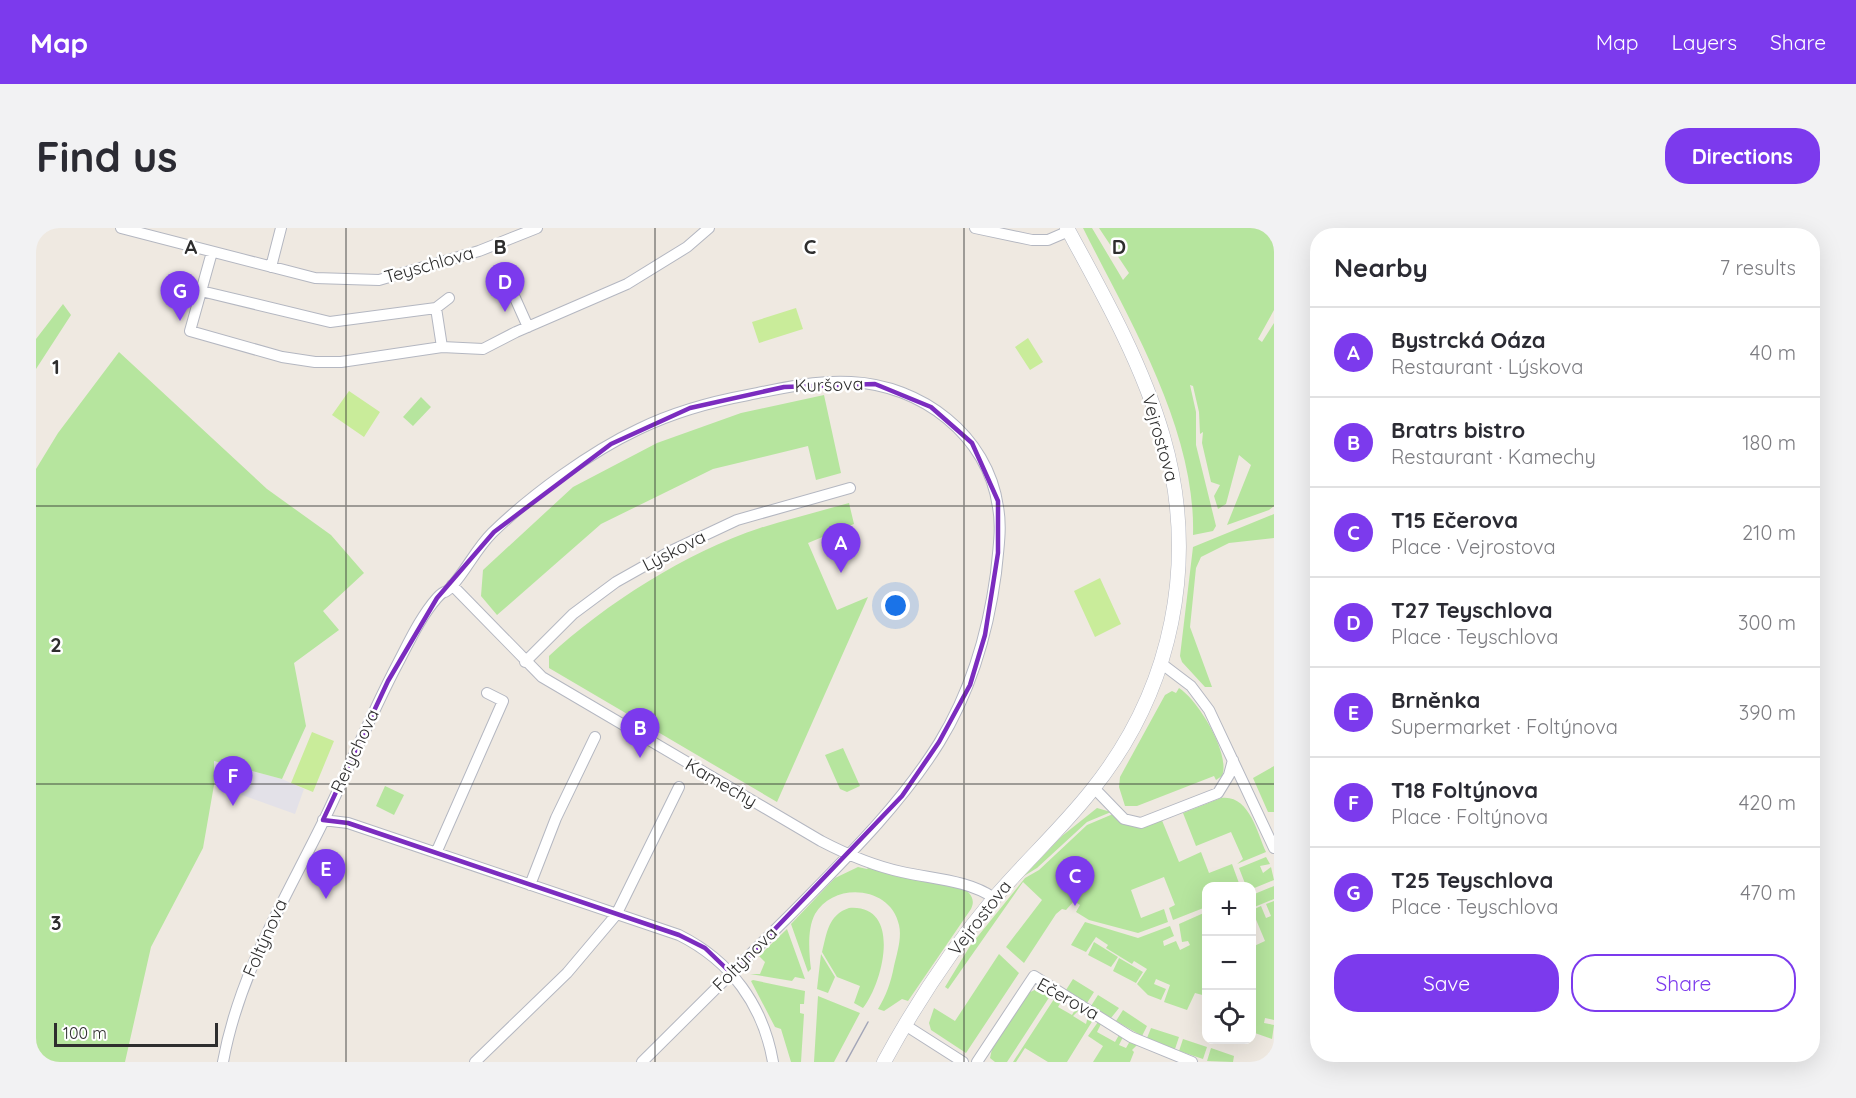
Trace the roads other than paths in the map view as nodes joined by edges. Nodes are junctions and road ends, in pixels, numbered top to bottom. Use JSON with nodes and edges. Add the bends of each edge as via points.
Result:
{"nodes":[{"id":1,"x":121,"y":228,"type":"edge"},
{"id":2,"x":281,"y":228,"type":"edge"},
{"id":3,"x":537,"y":228,"type":"edge"},
{"id":4,"x":709,"y":228,"type":"edge"},
{"id":5,"x":975,"y":228,"type":"edge"},
{"id":6,"x":1068,"y":230,"type":"edge"},
{"id":7,"x":154,"y":233,"type":"edge"},
{"id":8,"x":212,"y":252,"type":"junction"},
{"id":9,"x":271,"y":267,"type":"junction"},
{"id":10,"x":511,"y":289,"type":"dead end"},
{"id":11,"x":201,"y":291,"type":"junction"},
{"id":12,"x":449,"y":298,"type":"dead end"},
{"id":13,"x":436,"y":308,"type":"junction"},
{"id":14,"x":528,"y":327,"type":"junction"},
{"id":15,"x":442,"y":347,"type":"junction"},
{"id":16,"x":850,"y":488,"type":"dead end"},
{"id":17,"x":452,"y":585,"type":"junction"},
{"id":18,"x":525,"y":662,"type":"junction"},
{"id":19,"x":1162,"y":664,"type":"junction"},
{"id":20,"x":487,"y":693,"type":"dead end"},
{"id":21,"x":595,"y":737,"type":"dead end"},
{"id":22,"x":1233,"y":760,"type":"junction"},
{"id":23,"x":679,"y":787,"type":"dead end"},
{"id":24,"x":1094,"y":788,"type":"junction"},
{"id":25,"x":323,"y":820,"type":"junction"},
{"id":26,"x":1274,"y":848,"type":"edge"},
{"id":27,"x":436,"y":853,"type":"junction"},
{"id":28,"x":848,"y":856,"type":"junction"},
{"id":29,"x":530,"y":885,"type":"junction"},
{"id":30,"x":994,"y":898,"type":"junction"},
{"id":31,"x":616,"y":915,"type":"junction"},
{"id":32,"x":732,"y":974,"type":"junction"},
{"id":33,"x":905,"y":1025,"type":"junction"},
{"id":34,"x":223,"y":1062,"type":"edge"},
{"id":35,"x":475,"y":1062,"type":"edge"},
{"id":36,"x":642,"y":1062,"type":"edge"},
{"id":37,"x":773,"y":1062,"type":"edge"},
{"id":38,"x":884,"y":1062,"type":"edge"},
{"id":39,"x":963,"y":1062,"type":"edge"},
{"id":40,"x":977,"y":1062,"type":"edge"},
{"id":41,"x":1192,"y":1062,"type":"edge"}],
"edges":[{"from":1,"to":7,"type":"street","name":"Teyschlova"},
{"from":2,"to":9,"type":"street"},
{"from":3,"to":9,"type":"street","name":"Teyschlova","via":[[479,251],[379,279],[315,278]]},
{"from":4,"to":14,"type":"street","via":[[687,247],[627,284]]},
{"from":5,"to":6,"type":"street","via":[[1032,240],[1048,240]]},
{"from":6,"to":19,"type":"street","name":"Vejrostova","via":[[1144,382],[1169,462],[1178,517],[1179,568]]},
{"from":7,"to":8,"type":"street","name":"Teyschlova"},
{"from":8,"to":9,"type":"street","name":"Teyschlova"},
{"from":8,"to":11,"type":"street"},
{"from":10,"to":14,"type":"street"},
{"from":11,"to":13,"type":"street","name":"Teyschlova","via":[[330,322]]},
{"from":11,"to":15,"type":"street","via":[[190,331],[282,357],[341,362]]},
{"from":12,"to":13,"type":"street","name":"Teyschlova"},
{"from":13,"to":15,"type":"street"},
{"from":14,"to":15,"type":"street","via":[[483,349]]},
{"from":16,"to":18,"type":"street","name":"Lýskova","via":[[737,520],[671,551],[616,582],[573,614]]},
{"from":17,"to":18,"type":"street","name":"Kamechy"},
{"from":17,"to":25,"type":"street","name":"Rerychova","via":[[437,598],[402,655]]},
{"from":17,"to":28,"type":"street","name":"Kuršova","via":[[489,537],[558,479],[638,429],[717,400],[833,382],[875,384],[916,399],[946,416],[972,443],[985,465],[999,513],[993,594],[985,635],[970,685],[939,742],[902,796]]},
{"from":18,"to":28,"type":"street","name":"Kamechy","via":[[542,677]]},
{"from":19,"to":22,"type":"street","via":[[1202,698]]},
{"from":19,"to":24,"type":"street","name":"Vejrostova","via":[[1132,730]]},
{"from":20,"to":27,"type":"street","via":[[503,701]]},
{"from":21,"to":29,"type":"street","via":[[556,818]]},
{"from":22,"to":24,"type":"street","via":[[1218,793],[1141,823],[1124,819]]},
{"from":22,"to":26,"type":"street"},
{"from":23,"to":31,"type":"street"},
{"from":24,"to":30,"type":"street","name":"Vejrostova"},
{"from":25,"to":27,"type":"street","name":"Rerychova","via":[[348,824]]},
{"from":25,"to":34,"type":"street","name":"Foltýnova","via":[[259,947],[230,1022]]},
{"from":27,"to":29,"type":"street","name":"Rerychova"},
{"from":28,"to":30,"type":"street","name":"Kamechy","via":[[899,872],[968,885]]},
{"from":28,"to":32,"type":"street","name":"Foltýnova"},
{"from":29,"to":31,"type":"street","name":"Rerychova"},
{"from":30,"to":33,"type":"street","name":"Vejrostova"},
{"from":31,"to":32,"type":"street","name":"Rerychova","via":[[695,943],[720,960]]},
{"from":31,"to":35,"type":"street","via":[[567,973]]},
{"from":32,"to":36,"type":"street","name":"Foltýnova"},
{"from":32,"to":37,"type":"street","name":"Rerychova","via":[[759,1016]]},
{"from":33,"to":38,"type":"street","name":"Vejrostova"},
{"from":33,"to":39,"type":"street"},
{"from":40,"to":41,"type":"street","name":"Ečerova","via":[[1034,976],[1131,1037]]}]}
